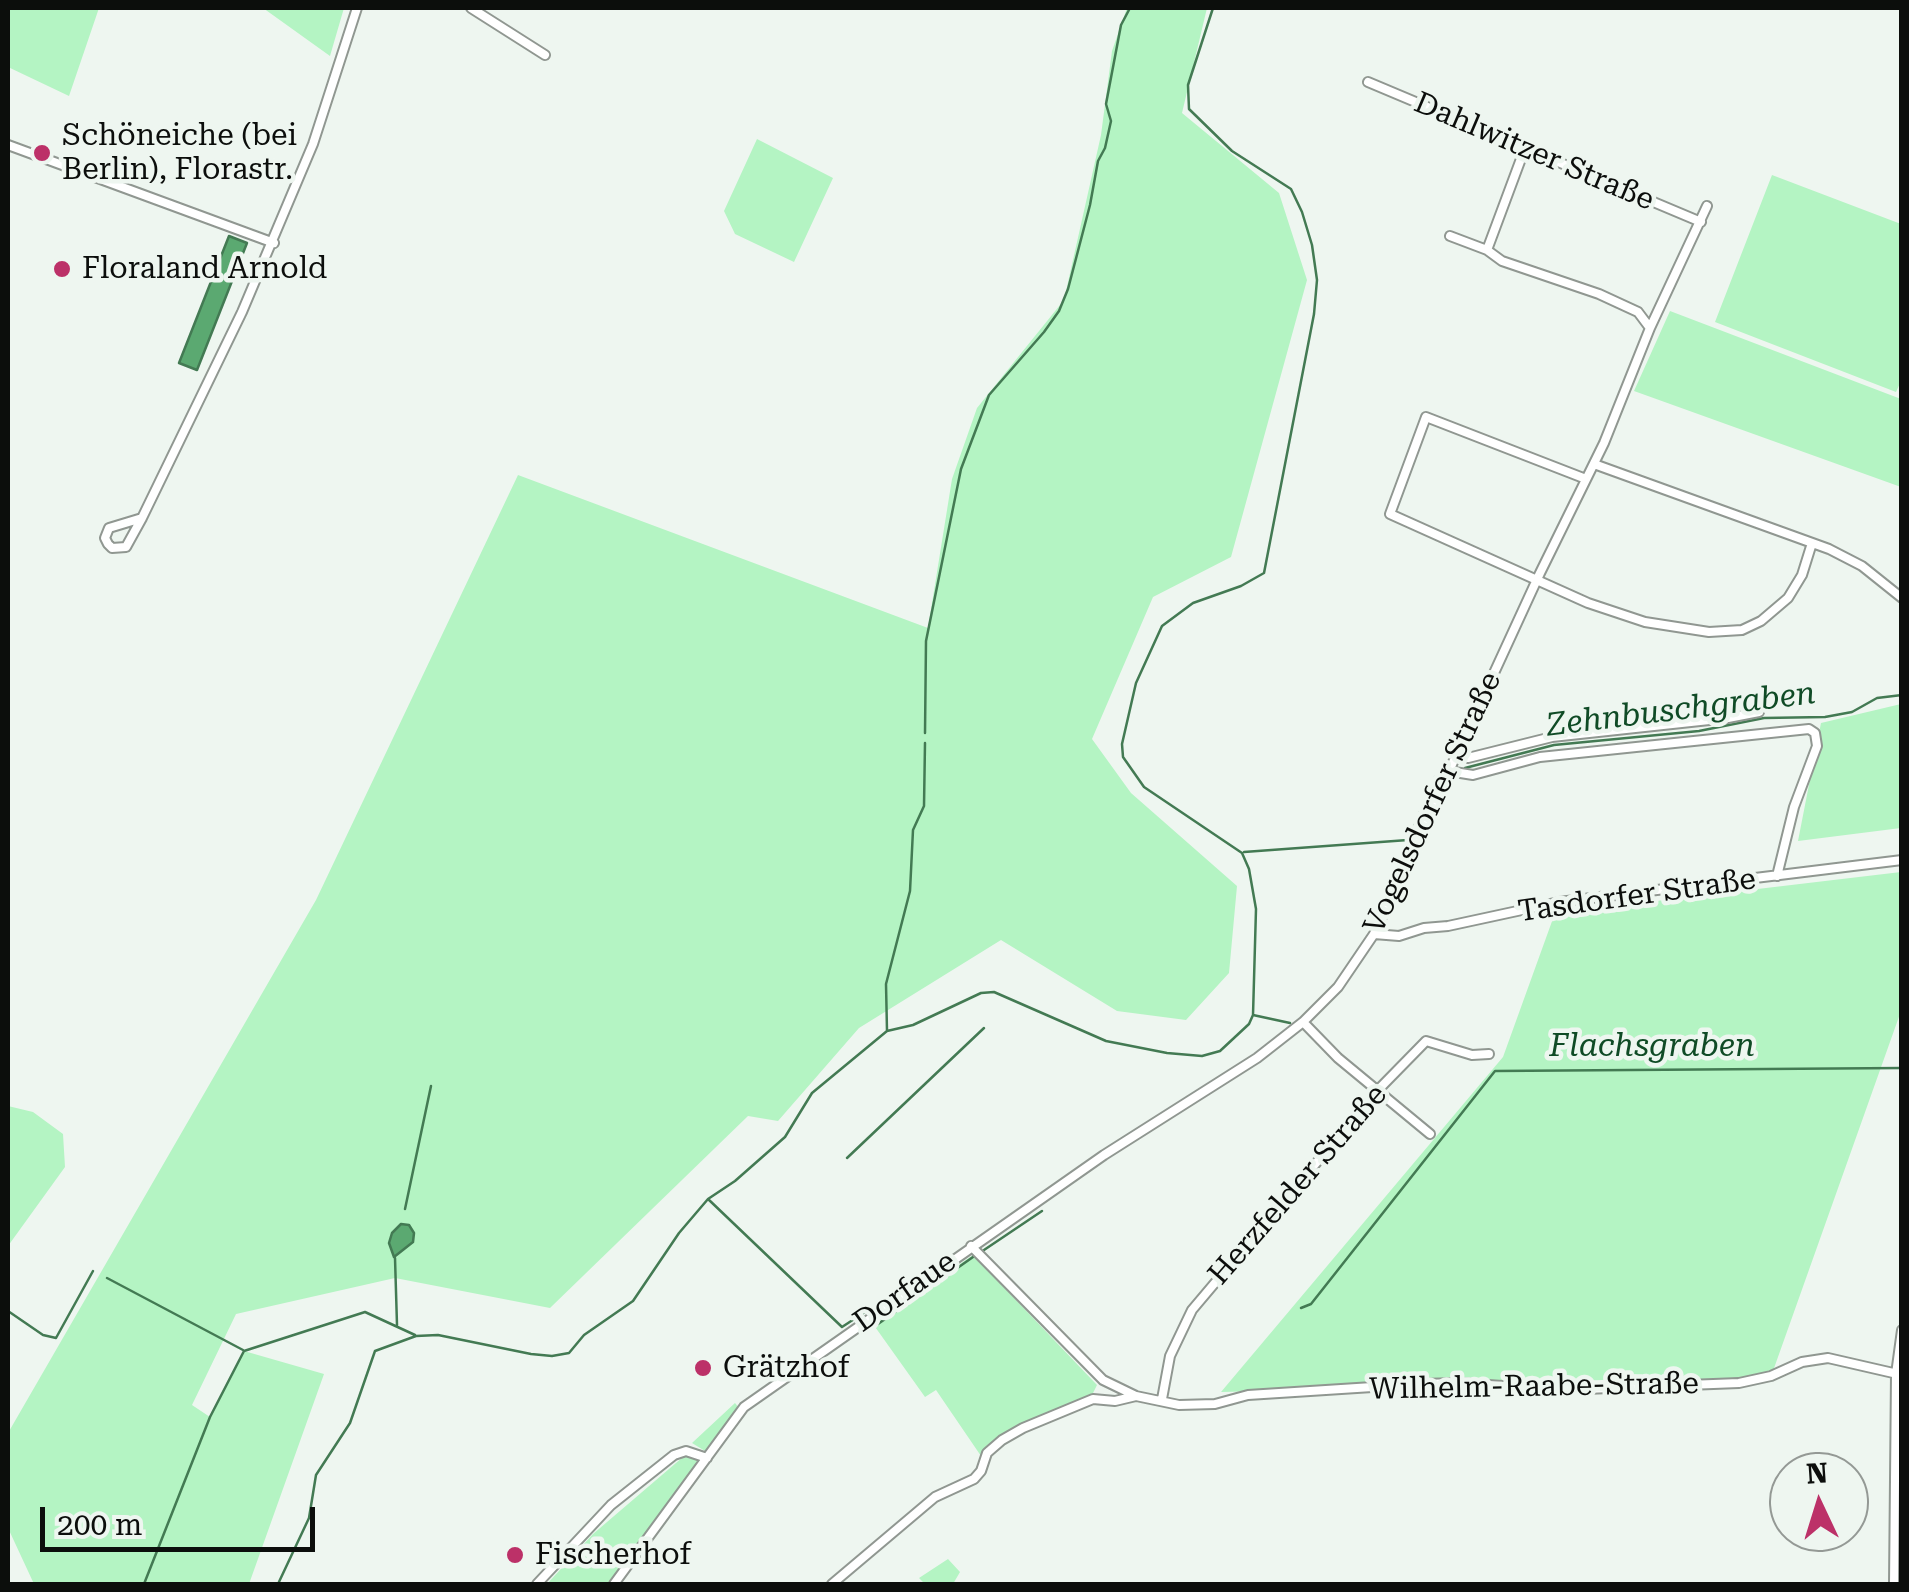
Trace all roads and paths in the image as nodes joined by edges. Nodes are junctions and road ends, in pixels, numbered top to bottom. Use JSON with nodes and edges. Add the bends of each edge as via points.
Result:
{"nodes":[{"id":1,"x":356,"y":8,"type":"edge"},
{"id":2,"x":471,"y":8,"type":"edge"},
{"id":3,"x":545,"y":55,"type":"dead end"},
{"id":4,"x":1368,"y":82,"type":"dead end"},
{"id":5,"x":8,"y":144,"type":"edge"},
{"id":6,"x":1525,"y":148,"type":"junction"},
{"id":7,"x":1706,"y":206,"type":"dead end"},
{"id":8,"x":1701,"y":222,"type":"junction"},
{"id":9,"x":1450,"y":236,"type":"dead end"},
{"id":10,"x":274,"y":243,"type":"junction"},
{"id":11,"x":1487,"y":250,"type":"junction"},
{"id":12,"x":1650,"y":328,"type":"junction"},
{"id":13,"x":1594,"y":464,"type":"junction"},
{"id":14,"x":1586,"y":479,"type":"junction"},
{"id":15,"x":142,"y":518,"type":"junction"},
{"id":16,"x":1812,"y":543,"type":"junction"},
{"id":17,"x":1536,"y":582,"type":"junction"},
{"id":18,"x":1902,"y":598,"type":"edge"},
{"id":19,"x":1758,"y":712,"type":"dead end"},
{"id":20,"x":1456,"y":755,"type":"junction"},
{"id":21,"x":1448,"y":771,"type":"junction"},
{"id":22,"x":1902,"y":860,"type":"edge"},
{"id":23,"x":1776,"y":876,"type":"junction"},
{"id":24,"x":1374,"y":934,"type":"junction"},
{"id":25,"x":1302,"y":1022,"type":"junction"},
{"id":26,"x":1490,"y":1054,"type":"dead end"},
{"id":27,"x":1376,"y":1091,"type":"junction"},
{"id":28,"x":1430,"y":1134,"type":"dead end"},
{"id":29,"x":971,"y":1246,"type":"junction"},
{"id":30,"x":1902,"y":1330,"type":"edge"},
{"id":31,"x":1899,"y":1374,"type":"edge"},
{"id":32,"x":1136,"y":1396,"type":"junction"},
{"id":33,"x":1162,"y":1399,"type":"junction"},
{"id":34,"x":706,"y":1458,"type":"junction"},
{"id":35,"x":537,"y":1584,"type":"edge"},
{"id":36,"x":614,"y":1584,"type":"edge"},
{"id":37,"x":832,"y":1584,"type":"edge"},
{"id":38,"x":1894,"y":1584,"type":"edge"}],
"edges":[{"from":1,"to":10,"type":"street","via":[[324,116]]},
{"from":2,"to":3,"type":"street"},
{"from":4,"to":6,"type":"street","name":"Dahlwitzer Straße"},
{"from":5,"to":10,"type":"street"},
{"from":6,"to":8,"type":"street","name":"Dahlwitzer Straße"},
{"from":6,"to":11,"type":"street"},
{"from":7,"to":8,"type":"street","name":"Vogelsdorfer Straße"},
{"from":8,"to":12,"type":"street","name":"Vogelsdorfer Straße"},
{"from":9,"to":11,"type":"street"},
{"from":10,"to":15,"type":"street"},
{"from":11,"to":12,"type":"street","via":[[1638,312]]},
{"from":12,"to":13,"type":"street","name":"Vogelsdorfer Straße"},
{"from":13,"to":14,"type":"street","name":"Vogelsdorfer Straße"},
{"from":13,"to":16,"type":"street"},
{"from":14,"to":17,"type":"street","name":"Vogelsdorfer Straße"},
{"from":14,"to":17,"type":"street","via":[[1426,417],[1390,514]]},
{"from":15,"to":15,"type":"street","via":[[109,528],[108,544],[126,547]]},
{"from":16,"to":17,"type":"street","via":[[1788,598],[1742,630],[1645,622]]},
{"from":16,"to":18,"type":"street","via":[[1862,566]]},
{"from":17,"to":20,"type":"street","name":"Vogelsdorfer Straße"},
{"from":19,"to":20,"type":"street"},
{"from":20,"to":21,"type":"street","name":"Vogelsdorfer Straße"},
{"from":21,"to":23,"type":"street","via":[[1472,775],[1540,756],[1809,729],[1817,746]]},
{"from":21,"to":24,"type":"street","name":"Vogelsdorfer Straße"},
{"from":22,"to":23,"type":"street","name":"Tasdorfer Straße"},
{"from":23,"to":24,"type":"street","name":"Tasdorfer Straße","via":[[1559,902],[1399,936]]},
{"from":24,"to":25,"type":"street","name":"Vogelsdorfer Straße","via":[[1338,987]]},
{"from":25,"to":27,"type":"street"},
{"from":25,"to":29,"type":"street","name":"Vogelsdorfer Straße"},
{"from":26,"to":27,"type":"street","name":"Herzfelder Straße","via":[[1426,1041]]},
{"from":27,"to":28,"type":"street"},
{"from":27,"to":33,"type":"street","name":"Herzfelder Straße","via":[[1192,1310],[1170,1356]]},
{"from":29,"to":32,"type":"street","via":[[1087,1366]]},
{"from":29,"to":34,"type":"street","name":"Dorfaue","via":[[744,1407]]},
{"from":30,"to":31,"type":"street"},
{"from":31,"to":33,"type":"street","name":"Wilhelm-Raabe-Straße","via":[[1828,1358],[1739,1383],[1680,1387],[1560,1390],[1460,1383],[1248,1395],[1215,1404]]},
{"from":31,"to":38,"type":"street"},
{"from":32,"to":33,"type":"street","name":"Wilhelm-Raabe-Straße"},
{"from":32,"to":37,"type":"street","via":[[1093,1399],[1002,1440],[974,1478],[935,1496]]},
{"from":34,"to":35,"type":"street","via":[[686,1451],[674,1455],[611,1505]]},
{"from":34,"to":36,"type":"street","name":"Dorfaue"}]}
